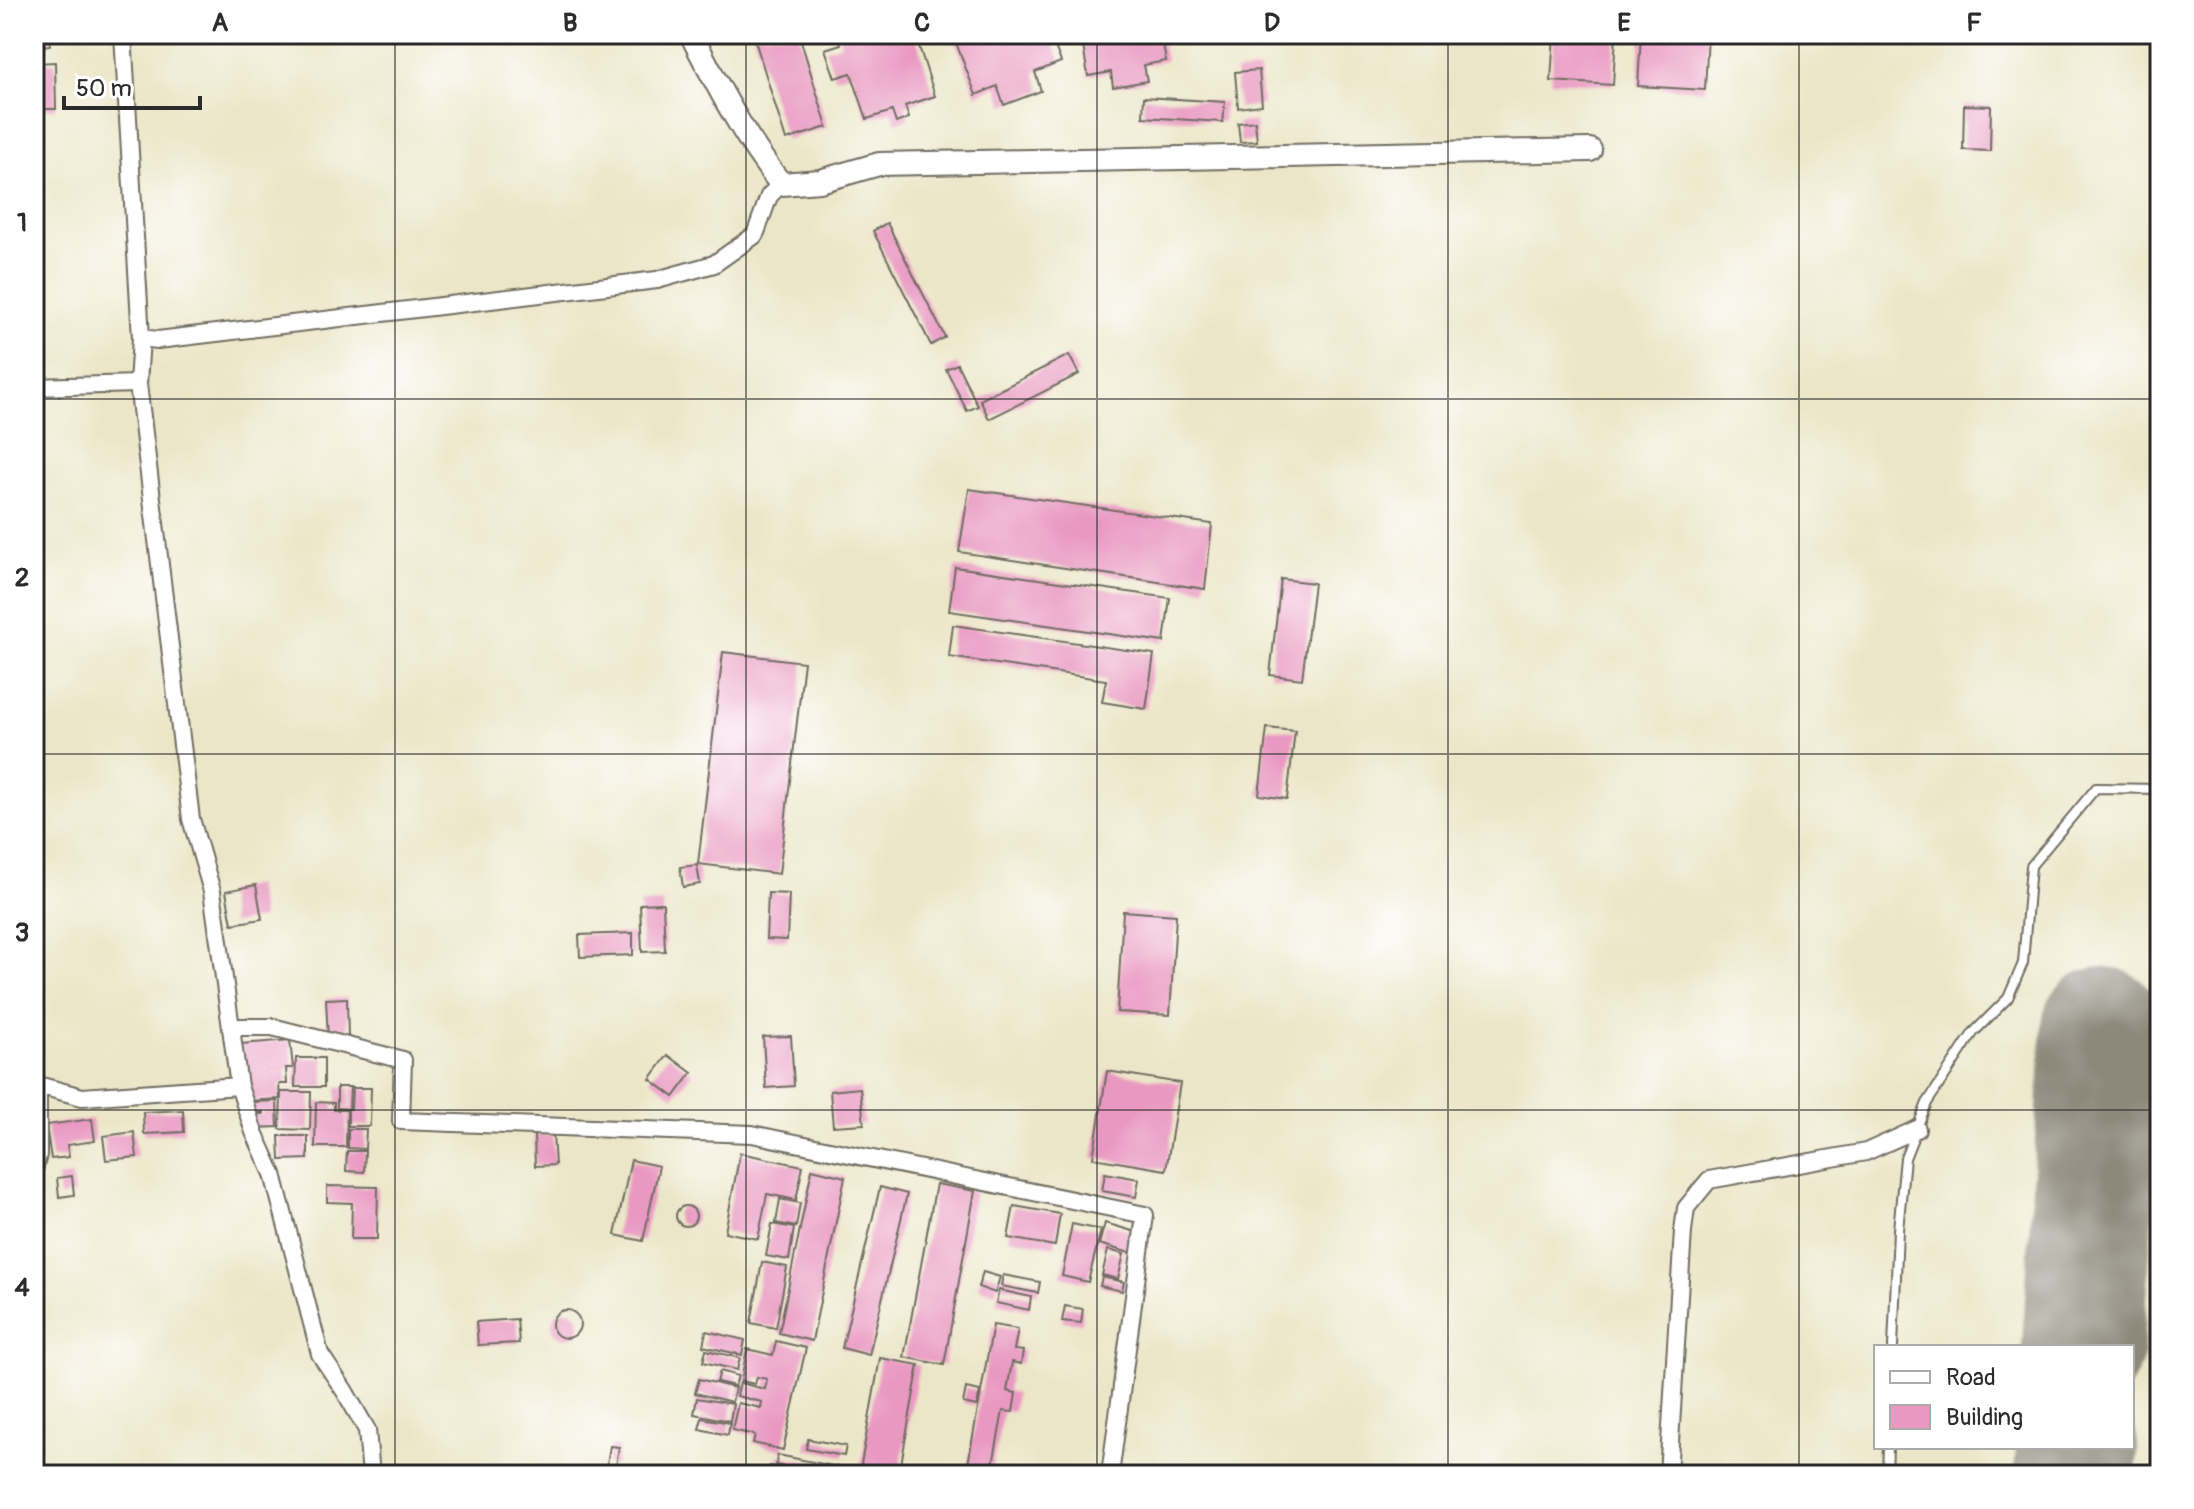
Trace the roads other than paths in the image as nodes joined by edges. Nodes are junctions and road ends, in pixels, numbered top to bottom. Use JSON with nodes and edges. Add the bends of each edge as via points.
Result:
{"nodes":[{"id":1,"x":123,"y":34,"type":"edge"},
{"id":2,"x":691,"y":34,"type":"edge"},
{"id":3,"x":1590,"y":150,"type":"dead end"},
{"id":4,"x":781,"y":184,"type":"junction"},
{"id":5,"x":141,"y":338,"type":"junction"},
{"id":6,"x":138,"y":384,"type":"junction"},
{"id":7,"x":34,"y":387,"type":"edge"},
{"id":8,"x":2160,"y":789,"type":"edge"},
{"id":9,"x":231,"y":1027,"type":"junction"},
{"id":10,"x":36,"y":1084,"type":"edge"},
{"id":11,"x":239,"y":1086,"type":"junction"},
{"id":12,"x":1917,"y":1129,"type":"junction"},
{"id":13,"x":34,"y":1170,"type":"edge"},
{"id":14,"x":1893,"y":1345,"type":"edge"},
{"id":15,"x":1888,"y":1449,"type":"edge"},
{"id":16,"x":371,"y":1475,"type":"edge"},
{"id":17,"x":1110,"y":1475,"type":"edge"},
{"id":18,"x":1668,"y":1475,"type":"edge"},
{"id":19,"x":1887,"y":1475,"type":"edge"}],
"edges":[{"from":1,"to":5,"type":"street"},
{"from":2,"to":4,"type":"street"},
{"from":3,"to":4,"type":"street","via":[[879,164],[820,181]]},
{"from":4,"to":5,"type":"street","via":[[769,196],[755,235],[714,264],[657,280]]},
{"from":5,"to":6,"type":"street"},
{"from":6,"to":7,"type":"street"},
{"from":6,"to":9,"type":"street","via":[[191,819],[212,891]]},
{"from":8,"to":12,"type":"lane","via":[[2096,788],[2031,866],[2023,963],[2008,998],[1973,1033],[1927,1103]]},
{"from":9,"to":11,"type":"street"},
{"from":9,"to":17,"type":"street","via":[[272,1027],[403,1060],[401,1121],[752,1134],[1145,1215]]},
{"from":10,"to":11,"type":"street","via":[[82,1097]]},
{"from":10,"to":13,"type":"street"},
{"from":11,"to":16,"type":"street","via":[[273,1174],[320,1354],[367,1430]]},
{"from":12,"to":14,"type":"lane","via":[[1905,1158]]},
{"from":12,"to":18,"type":"street","via":[[1866,1152],[1709,1180],[1686,1208]]},
{"from":15,"to":19,"type":"lane"}]}
